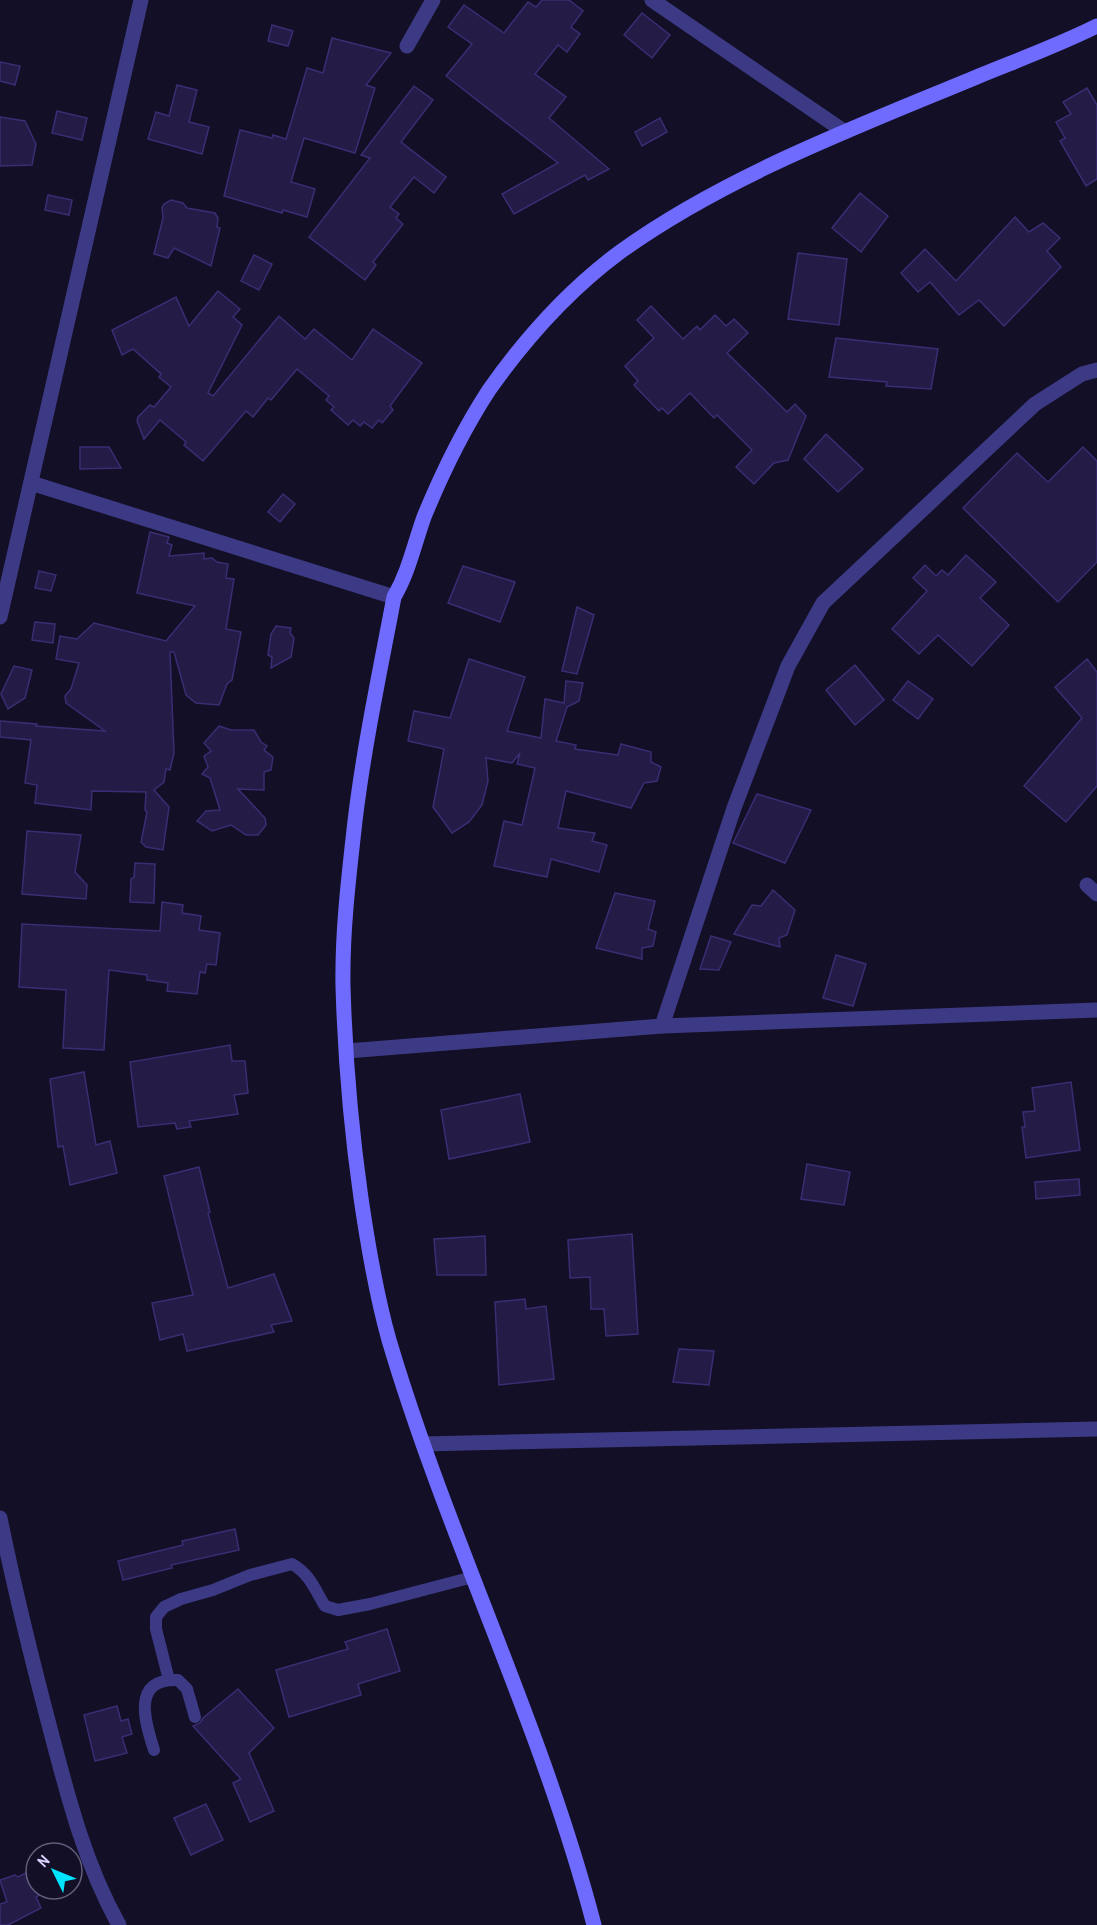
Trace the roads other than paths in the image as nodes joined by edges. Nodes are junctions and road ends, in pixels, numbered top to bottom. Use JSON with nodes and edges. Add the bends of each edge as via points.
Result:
{"nodes":[{"id":1,"x":141,"y":0,"type":"edge"},
{"id":2,"x":433,"y":0,"type":"edge"},
{"id":3,"x":652,"y":0,"type":"edge"},
{"id":4,"x":1097,"y":26,"type":"edge"},
{"id":5,"x":407,"y":46,"type":"dead end"},
{"id":6,"x":845,"y":132,"type":"junction"},
{"id":7,"x":1097,"y":370,"type":"edge"},
{"id":8,"x":31,"y":483,"type":"junction"},
{"id":9,"x":394,"y":597,"type":"junction"},
{"id":10,"x":0,"y":617,"type":"edge"},
{"id":11,"x":1097,"y":1010,"type":"edge"},
{"id":12,"x":662,"y":1026,"type":"junction"},
{"id":13,"x":347,"y":1051,"type":"junction"},
{"id":14,"x":1097,"y":1430,"type":"edge"},
{"id":15,"x":423,"y":1444,"type":"junction"},
{"id":16,"x":0,"y":1518,"type":"edge"},
{"id":17,"x":473,"y":1577,"type":"junction"},
{"id":18,"x":169,"y":1680,"type":"junction"},
{"id":19,"x":195,"y":1718,"type":"dead end"},
{"id":20,"x":154,"y":1750,"type":"dead end"},
{"id":21,"x":119,"y":1925,"type":"edge"},
{"id":22,"x":594,"y":1925,"type":"edge"}],
"edges":[{"from":1,"to":8,"type":"street"},
{"from":2,"to":5,"type":"street"},
{"from":3,"to":6,"type":"street"},
{"from":4,"to":6,"type":"main road"},
{"from":6,"to":9,"type":"main road","via":[[702,200],[619,253],[582,283],[511,361],[470,420],[445,468],[405,578]]},
{"from":7,"to":12,"type":"street","via":[[1082,374],[1035,404],[822,603],[788,666],[742,786]]},
{"from":8,"to":9,"type":"street"},
{"from":8,"to":10,"type":"street"},
{"from":9,"to":13,"type":"main road","via":[[355,822],[344,946]]},
{"from":11,"to":12,"type":"street"},
{"from":12,"to":13,"type":"street"},
{"from":13,"to":15,"type":"main road","via":[[355,1155],[376,1285]]},
{"from":14,"to":15,"type":"street"},
{"from":15,"to":17,"type":"main road"},
{"from":16,"to":21,"type":"street","via":[[21,1620],[71,1808],[104,1897]]},
{"from":17,"to":18,"type":"lane","via":[[338,1610],[325,1606],[303,1570],[292,1564],[266,1570],[164,1607],[156,1617],[156,1629]]},
{"from":17,"to":22,"type":"main road","via":[[565,1822]]},
{"from":18,"to":19,"type":"lane","via":[[178,1680],[188,1689]]},
{"from":18,"to":20,"type":"lane","via":[[151,1688],[145,1697],[144,1714]]}]}
